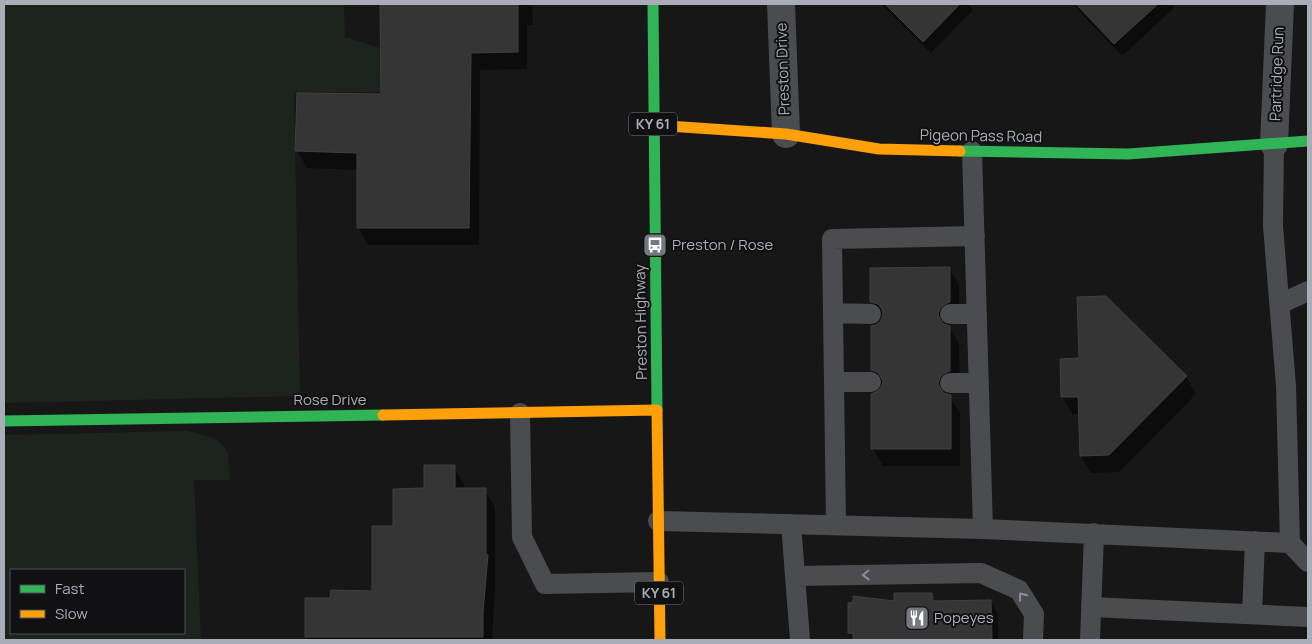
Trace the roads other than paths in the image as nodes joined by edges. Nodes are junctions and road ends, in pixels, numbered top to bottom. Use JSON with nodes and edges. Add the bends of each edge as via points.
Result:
{"nodes":[{"id":1,"x":653,"y":4,"type":"edge"},
{"id":2,"x":781,"y":4,"type":"edge"},
{"id":3,"x":1280,"y":4,"type":"edge"},
{"id":4,"x":653,"y":124,"type":"junction"},
{"id":5,"x":786,"y":134,"type":"junction"},
{"id":6,"x":1308,"y":141,"type":"edge"},
{"id":7,"x":1274,"y":144,"type":"junction"},
{"id":8,"x":972,"y":151,"type":"junction"},
{"id":9,"x":975,"y":236,"type":"junction"},
{"id":10,"x":1308,"y":291,"type":"edge"},
{"id":11,"x":1280,"y":304,"type":"junction"},
{"id":12,"x":833,"y":313,"type":"junction"},
{"id":13,"x":870,"y":314,"type":"dead end"},
{"id":14,"x":950,"y":314,"type":"dead end"},
{"id":15,"x":977,"y":314,"type":"junction"},
{"id":16,"x":834,"y":382,"type":"junction"},
{"id":17,"x":871,"y":382,"type":"dead end"},
{"id":18,"x":950,"y":383,"type":"dead end"},
{"id":19,"x":979,"y":383,"type":"junction"},
{"id":20,"x":657,"y":410,"type":"junction"},
{"id":21,"x":520,"y":413,"type":"junction"},
{"id":22,"x":4,"y":421,"type":"edge"},
{"id":23,"x":658,"y":521,"type":"junction"},
{"id":24,"x":791,"y":524,"type":"junction"},
{"id":25,"x":836,"y":525,"type":"junction"},
{"id":26,"x":983,"y":529,"type":"junction"},
{"id":27,"x":1094,"y":534,"type":"junction"},
{"id":28,"x":1255,"y":541,"type":"junction"},
{"id":29,"x":1290,"y":543,"type":"junction"},
{"id":30,"x":1308,"y":562,"type":"edge"},
{"id":31,"x":795,"y":576,"type":"junction"},
{"id":32,"x":659,"y":582,"type":"junction"},
{"id":33,"x":1091,"y":606,"type":"junction"},
{"id":34,"x":1252,"y":614,"type":"junction"},
{"id":35,"x":1308,"y":617,"type":"edge"},
{"id":36,"x":660,"y":640,"type":"edge"},
{"id":37,"x":800,"y":640,"type":"edge"},
{"id":38,"x":1033,"y":640,"type":"edge"},
{"id":39,"x":1090,"y":640,"type":"edge"}],
"edges":[{"from":1,"to":4,"type":"street","name":"Preston Highway","number":"KY 61"},
{"from":2,"to":5,"type":"street","name":"Preston Drive"},
{"from":3,"to":7,"type":"street","name":"Partridge Run"},
{"from":4,"to":5,"type":"street","name":"Pigeon Pass Road"},
{"from":4,"to":20,"type":"street","name":"Preston Highway","number":"KY 61"},
{"from":5,"to":8,"type":"street","name":"Pigeon Pass Road","via":[[878,149]]},
{"from":6,"to":7,"type":"street","name":"Pigeon Pass Road"},
{"from":7,"to":8,"type":"street","name":"Pigeon Pass Road","via":[[1128,154]]},
{"from":7,"to":11,"type":"lane","via":[[1273,226]]},
{"from":8,"to":9,"type":"lane"},
{"from":9,"to":12,"type":"lane","via":[[832,238]]},
{"from":9,"to":15,"type":"lane"},
{"from":10,"to":11,"type":"lane"},
{"from":11,"to":29,"type":"lane","via":[[1286,386]]},
{"from":12,"to":13,"type":"lane"},
{"from":12,"to":16,"type":"lane"},
{"from":14,"to":15,"type":"lane"},
{"from":15,"to":19,"type":"lane"},
{"from":16,"to":17,"type":"lane"},
{"from":16,"to":25,"type":"lane"},
{"from":18,"to":19,"type":"lane"},
{"from":19,"to":26,"type":"lane"},
{"from":20,"to":21,"type":"street","name":"Rose Drive"},
{"from":20,"to":23,"type":"street","name":"Preston Highway","number":"KY 61"},
{"from":21,"to":22,"type":"street","name":"Rose Drive"},
{"from":21,"to":32,"type":"lane","via":[[522,537],[545,584]]},
{"from":23,"to":24,"type":"lane"},
{"from":23,"to":32,"type":"street","name":"Preston Highway","number":"KY 61"},
{"from":24,"to":25,"type":"lane"},
{"from":24,"to":31,"type":"lane"},
{"from":25,"to":26,"type":"lane"},
{"from":26,"to":27,"type":"lane"},
{"from":27,"to":28,"type":"lane"},
{"from":27,"to":33,"type":"lane"},
{"from":28,"to":29,"type":"lane"},
{"from":28,"to":34,"type":"lane"},
{"from":29,"to":30,"type":"lane"},
{"from":31,"to":37,"type":"lane"},
{"from":38,"to":31,"type":"lane","one_way":true,"via":[[1034,614],[1019,590],[981,573]]},
{"from":32,"to":36,"type":"street","name":"Preston Highway","number":"KY 61"},
{"from":33,"to":34,"type":"lane"},
{"from":33,"to":39,"type":"lane"},
{"from":34,"to":35,"type":"lane"}]}
